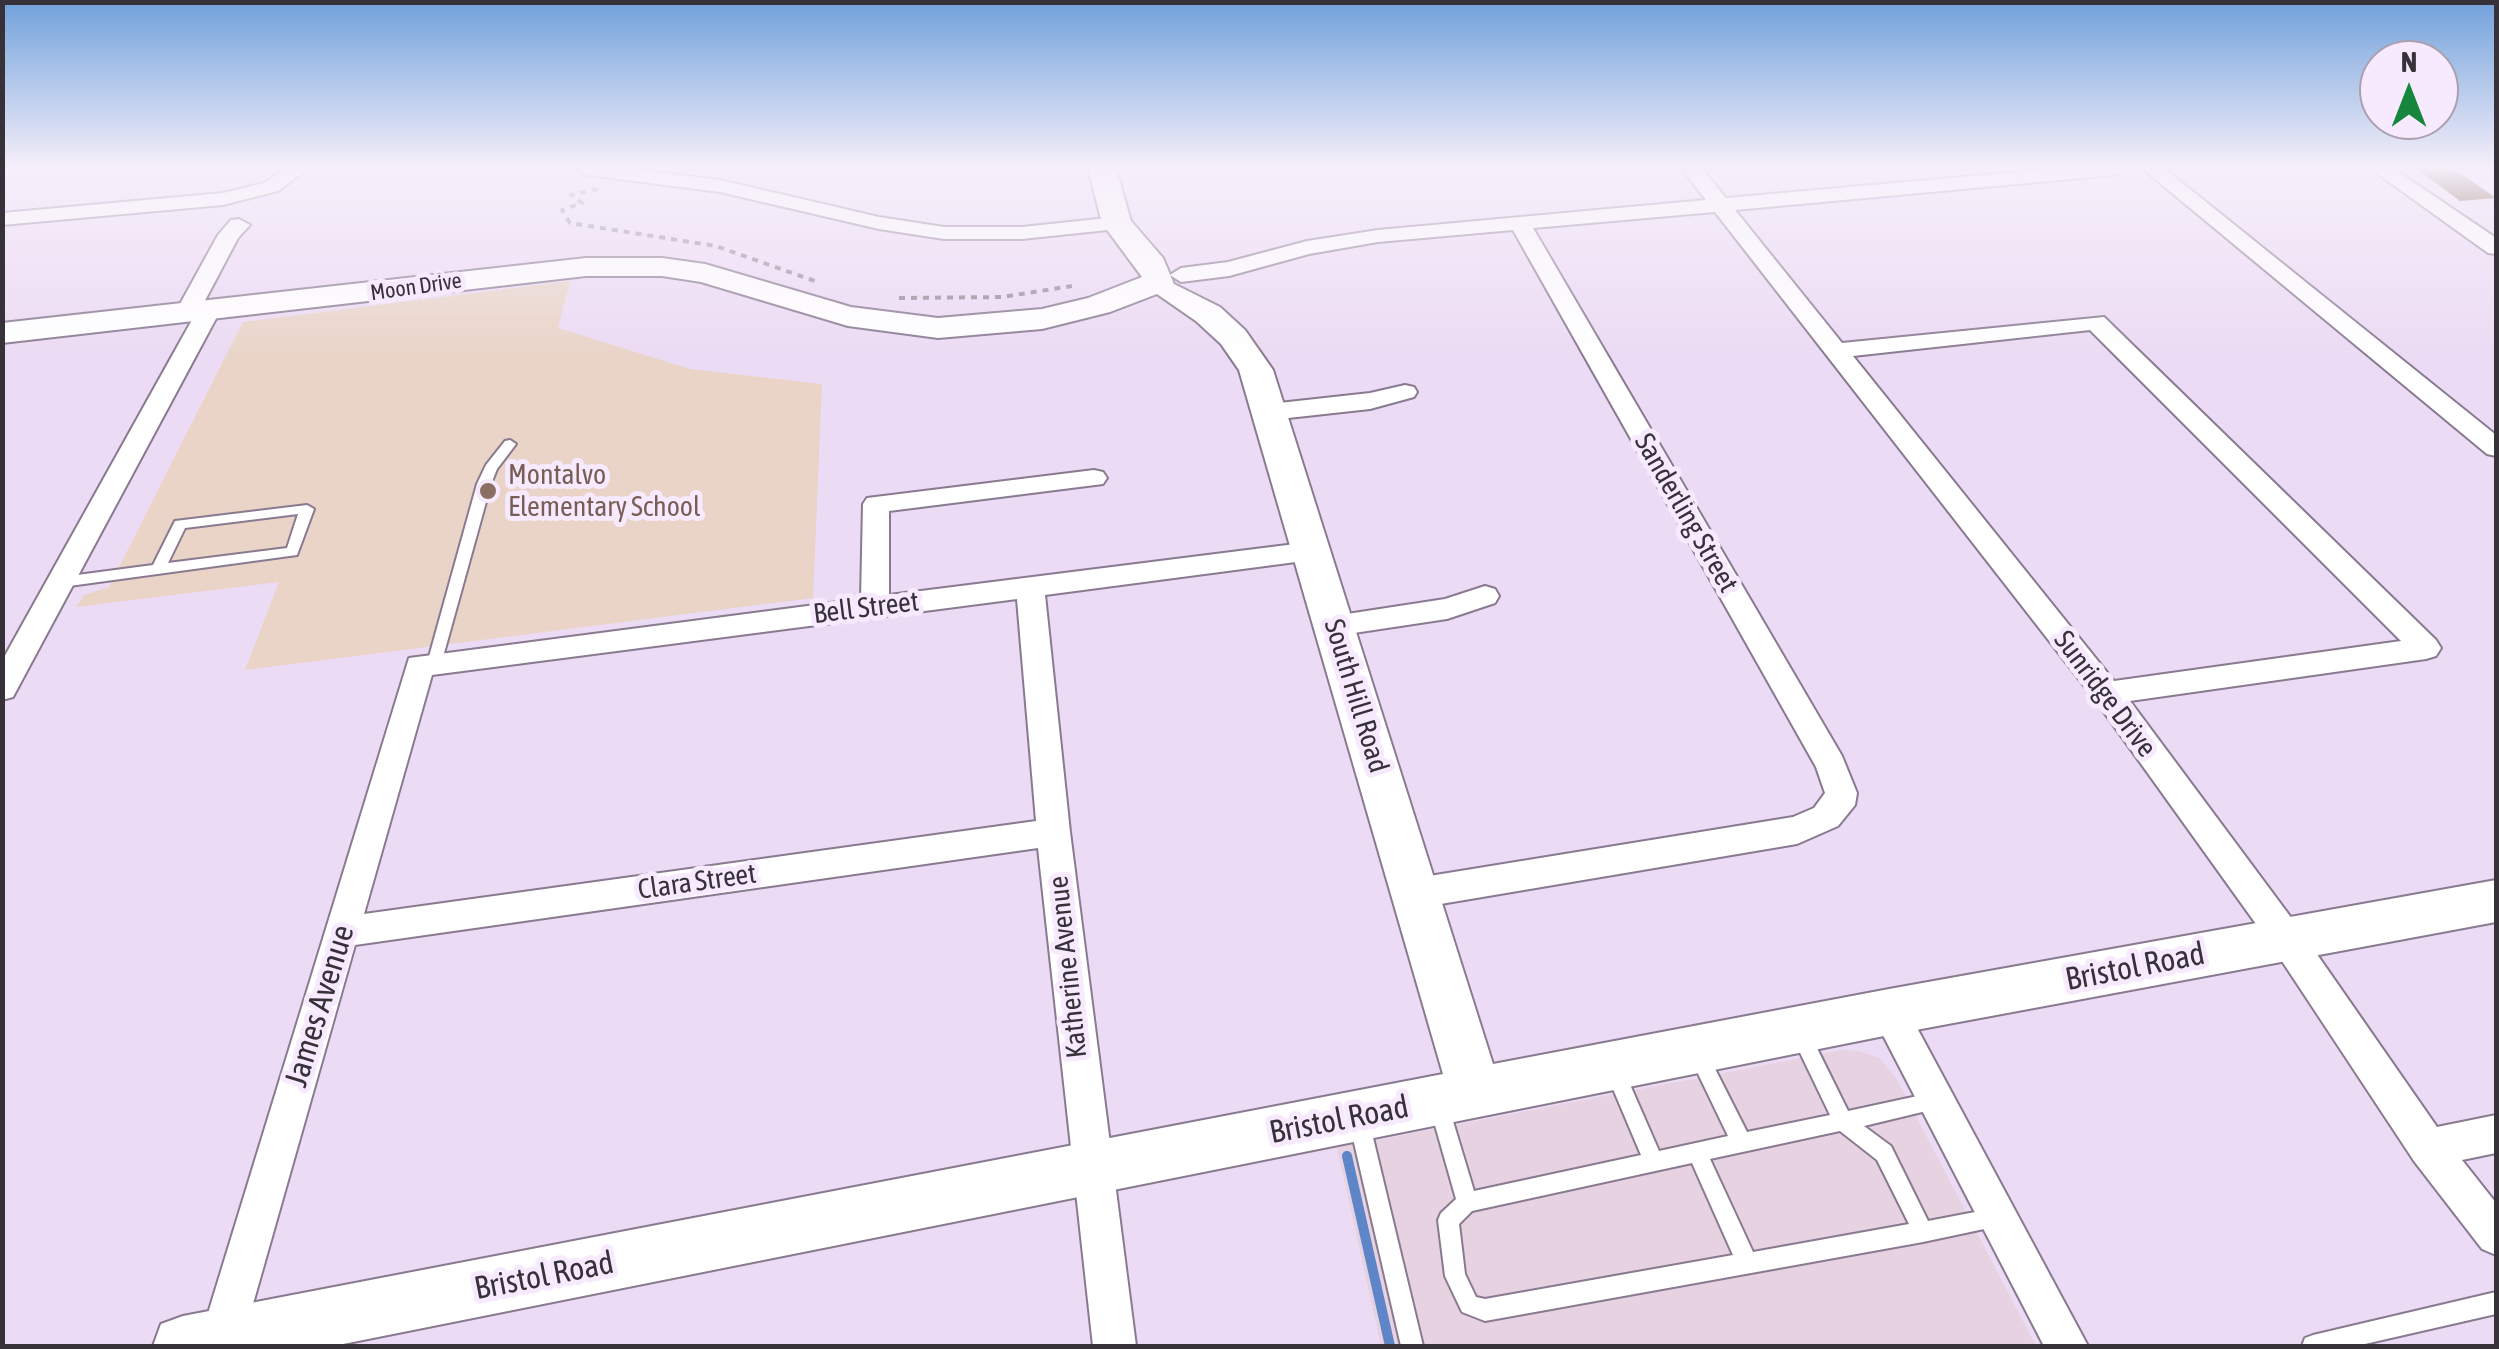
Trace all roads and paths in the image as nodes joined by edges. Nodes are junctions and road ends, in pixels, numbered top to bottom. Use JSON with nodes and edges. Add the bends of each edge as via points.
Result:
{"nodes":[{"id":1,"x":232,"y":232,"type":"edge"},
{"id":2,"x":627,"y":232,"type":"edge"},
{"id":3,"x":937,"y":232,"type":"edge"},
{"id":4,"x":1040,"y":232,"type":"edge"},
{"id":5,"x":1127,"y":232,"type":"edge"},
{"id":6,"x":1437,"y":232,"type":"edge"},
{"id":7,"x":1525,"y":232,"type":"edge"},
{"id":8,"x":1742,"y":232,"type":"edge"},
{"id":9,"x":2231,"y":232,"type":"edge"},
{"id":10,"x":2473,"y":232,"type":"edge"},
{"id":11,"x":2496,"y":248,"type":"edge"},
{"id":12,"x":817,"y":282,"type":"dead end"},
{"id":13,"x":1087,"y":284,"type":"dead end"},
{"id":14,"x":1176,"y":284,"type":"junction"},
{"id":15,"x":899,"y":298,"type":"dead end"},
{"id":16,"x":197,"y":314,"type":"junction"},
{"id":17,"x":2,"y":333,"type":"edge"},
{"id":18,"x":1839,"y":350,"type":"junction"},
{"id":19,"x":1404,"y":392,"type":"dead end"},
{"id":20,"x":1270,"y":412,"type":"junction"},
{"id":21,"x":510,"y":444,"type":"dead end"},
{"id":22,"x":2496,"y":448,"type":"edge"},
{"id":23,"x":1094,"y":478,"type":"dead end"},
{"id":24,"x":1311,"y":551,"type":"junction"},
{"id":25,"x":158,"y":570,"type":"junction"},
{"id":26,"x":62,"y":582,"type":"junction"},
{"id":27,"x":1030,"y":587,"type":"junction"},
{"id":28,"x":1486,"y":596,"type":"dead end"},
{"id":29,"x":874,"y":607,"type":"junction"},
{"id":30,"x":1334,"y":626,"type":"junction"},
{"id":31,"x":427,"y":665,"type":"junction"},
{"id":32,"x":2,"y":689,"type":"edge"},
{"id":33,"x":2107,"y":693,"type":"junction"},
{"id":34,"x":1052,"y":832,"type":"junction"},
{"id":35,"x":1417,"y":893,"type":"junction"},
{"id":36,"x":2496,"y":901,"type":"edge"},
{"id":37,"x":342,"y":932,"type":"junction"},
{"id":38,"x":2286,"y":938,"type":"junction"},
{"id":39,"x":1889,"y":1012,"type":"junction"},
{"id":40,"x":1798,"y":1030,"type":"junction"},
{"id":41,"x":1695,"y":1050,"type":"junction"},
{"id":42,"x":1612,"y":1067,"type":"junction"},
{"id":43,"x":1456,"y":1097,"type":"junction"},
{"id":44,"x":1936,"y":1101,"type":"junction"},
{"id":45,"x":1358,"y":1116,"type":"junction"},
{"id":46,"x":1843,"y":1121,"type":"junction"},
{"id":47,"x":2496,"y":1134,"type":"edge"},
{"id":48,"x":1742,"y":1143,"type":"junction"},
{"id":49,"x":2428,"y":1148,"type":"junction"},
{"id":50,"x":1697,"y":1153,"type":"junction"},
{"id":51,"x":1654,"y":1162,"type":"junction"},
{"id":52,"x":1091,"y":1169,"type":"junction"},
{"id":53,"x":1467,"y":1202,"type":"junction"},
{"id":54,"x":1998,"y":1217,"type":"junction"},
{"id":55,"x":1923,"y":1232,"type":"junction"},
{"id":56,"x":2496,"y":1235,"type":"edge"},
{"id":57,"x":1747,"y":1263,"type":"junction"},
{"id":58,"x":2496,"y":1304,"type":"edge"},
{"id":59,"x":208,"y":1344,"type":"edge"},
{"id":60,"x":1115,"y":1346,"type":"edge"},
{"id":61,"x":1412,"y":1346,"type":"edge"},
{"id":62,"x":2067,"y":1346,"type":"edge"},
{"id":63,"x":2313,"y":1346,"type":"edge"}],
"edges":[{"from":1,"to":16,"type":"street"},
{"from":2,"to":12,"type":"path","via":[[716,246]]},
{"from":3,"to":4,"type":"street"},
{"from":5,"to":14,"type":"street","name":"South Hill Road"},
{"from":6,"to":14,"type":"street","via":[[1342,241]]},
{"from":7,"to":35,"type":"street","name":"Sanderling Street","via":[[1830,764],[1840,806],[1797,830]]},
{"from":8,"to":18,"type":"street","name":"Sunridge Drive"},
{"from":9,"to":22,"type":"street"},
{"from":10,"to":11,"type":"street"},
{"from":13,"to":15,"type":"path","via":[[1002,297]]},
{"from":14,"to":16,"type":"street","name":"Moon Drive","via":[[1010,324],[907,326],[848,316],[705,272],[621,266]]},
{"from":14,"to":20,"type":"street","name":"South Hill Road","via":[[1246,352]]},
{"from":16,"to":17,"type":"street","name":"Moon Drive"},
{"from":16,"to":26,"type":"street"},
{"from":18,"to":33,"type":"street","name":"Sunridge Drive"},
{"from":18,"to":33,"type":"street","via":[[2096,322],[2426,648]]},
{"from":19,"to":20,"type":"street"},
{"from":20,"to":24,"type":"street","name":"South Hill Road"},
{"from":21,"to":31,"type":"lane","via":[[484,484]]},
{"from":23,"to":29,"type":"street","via":[[876,504]]},
{"from":24,"to":27,"type":"street","name":"Bell Street"},
{"from":24,"to":30,"type":"street","name":"South Hill Road"},
{"from":25,"to":25,"type":"lane","via":[[292,552],[307,508],[180,524]]},
{"from":25,"to":26,"type":"lane"},
{"from":26,"to":32,"type":"street"},
{"from":27,"to":29,"type":"street","name":"Bell Street"},
{"from":27,"to":34,"type":"street","name":"Katherine Avenue"},
{"from":28,"to":30,"type":"street","via":[[1447,609]]},
{"from":29,"to":31,"type":"street","name":"Bell Street"},
{"from":30,"to":35,"type":"street","name":"South Hill Road"},
{"from":31,"to":37,"type":"street","name":"James Avenue"},
{"from":33,"to":38,"type":"street","name":"Sunridge Drive"},
{"from":34,"to":37,"type":"street","name":"Clara Street"},
{"from":34,"to":52,"type":"street","name":"Katherine Avenue"},
{"from":35,"to":43,"type":"street","name":"South Hill Road"},
{"from":36,"to":38,"type":"street","name":"Bristol Road"},
{"from":37,"to":59,"type":"street","name":"James Avenue"},
{"from":38,"to":39,"type":"street","name":"Bristol Road"},
{"from":38,"to":49,"type":"street","name":"Sunridge Drive"},
{"from":39,"to":40,"type":"street","name":"Bristol Road"},
{"from":39,"to":44,"type":"street"},
{"from":40,"to":41,"type":"street","name":"Bristol Road"},
{"from":40,"to":46,"type":"lane"},
{"from":41,"to":42,"type":"street","name":"Bristol Road"},
{"from":41,"to":48,"type":"lane"},
{"from":42,"to":43,"type":"street","name":"Bristol Road"},
{"from":42,"to":51,"type":"lane"},
{"from":43,"to":45,"type":"street","name":"Bristol Road"},
{"from":43,"to":53,"type":"lane"},
{"from":44,"to":46,"type":"lane"},
{"from":44,"to":54,"type":"street"},
{"from":45,"to":52,"type":"street","name":"Bristol Road"},
{"from":45,"to":61,"type":"lane"},
{"from":46,"to":48,"type":"lane"},
{"from":46,"to":55,"type":"lane","via":[[1884,1153]]},
{"from":47,"to":49,"type":"street"},
{"from":48,"to":50,"type":"lane"},
{"from":49,"to":56,"type":"street","name":"Sunridge Drive"},
{"from":50,"to":51,"type":"lane"},
{"from":50,"to":57,"type":"lane"},
{"from":51,"to":53,"type":"lane"},
{"from":52,"to":59,"type":"street","name":"Bristol Road"},
{"from":52,"to":60,"type":"street","name":"Katherine Avenue"},
{"from":53,"to":57,"type":"lane","via":[[1448,1220],[1455,1276],[1469,1304],[1485,1310]]},
{"from":54,"to":55,"type":"lane"},
{"from":54,"to":62,"type":"street"},
{"from":55,"to":57,"type":"lane"},
{"from":58,"to":63,"type":"lane"}]}
